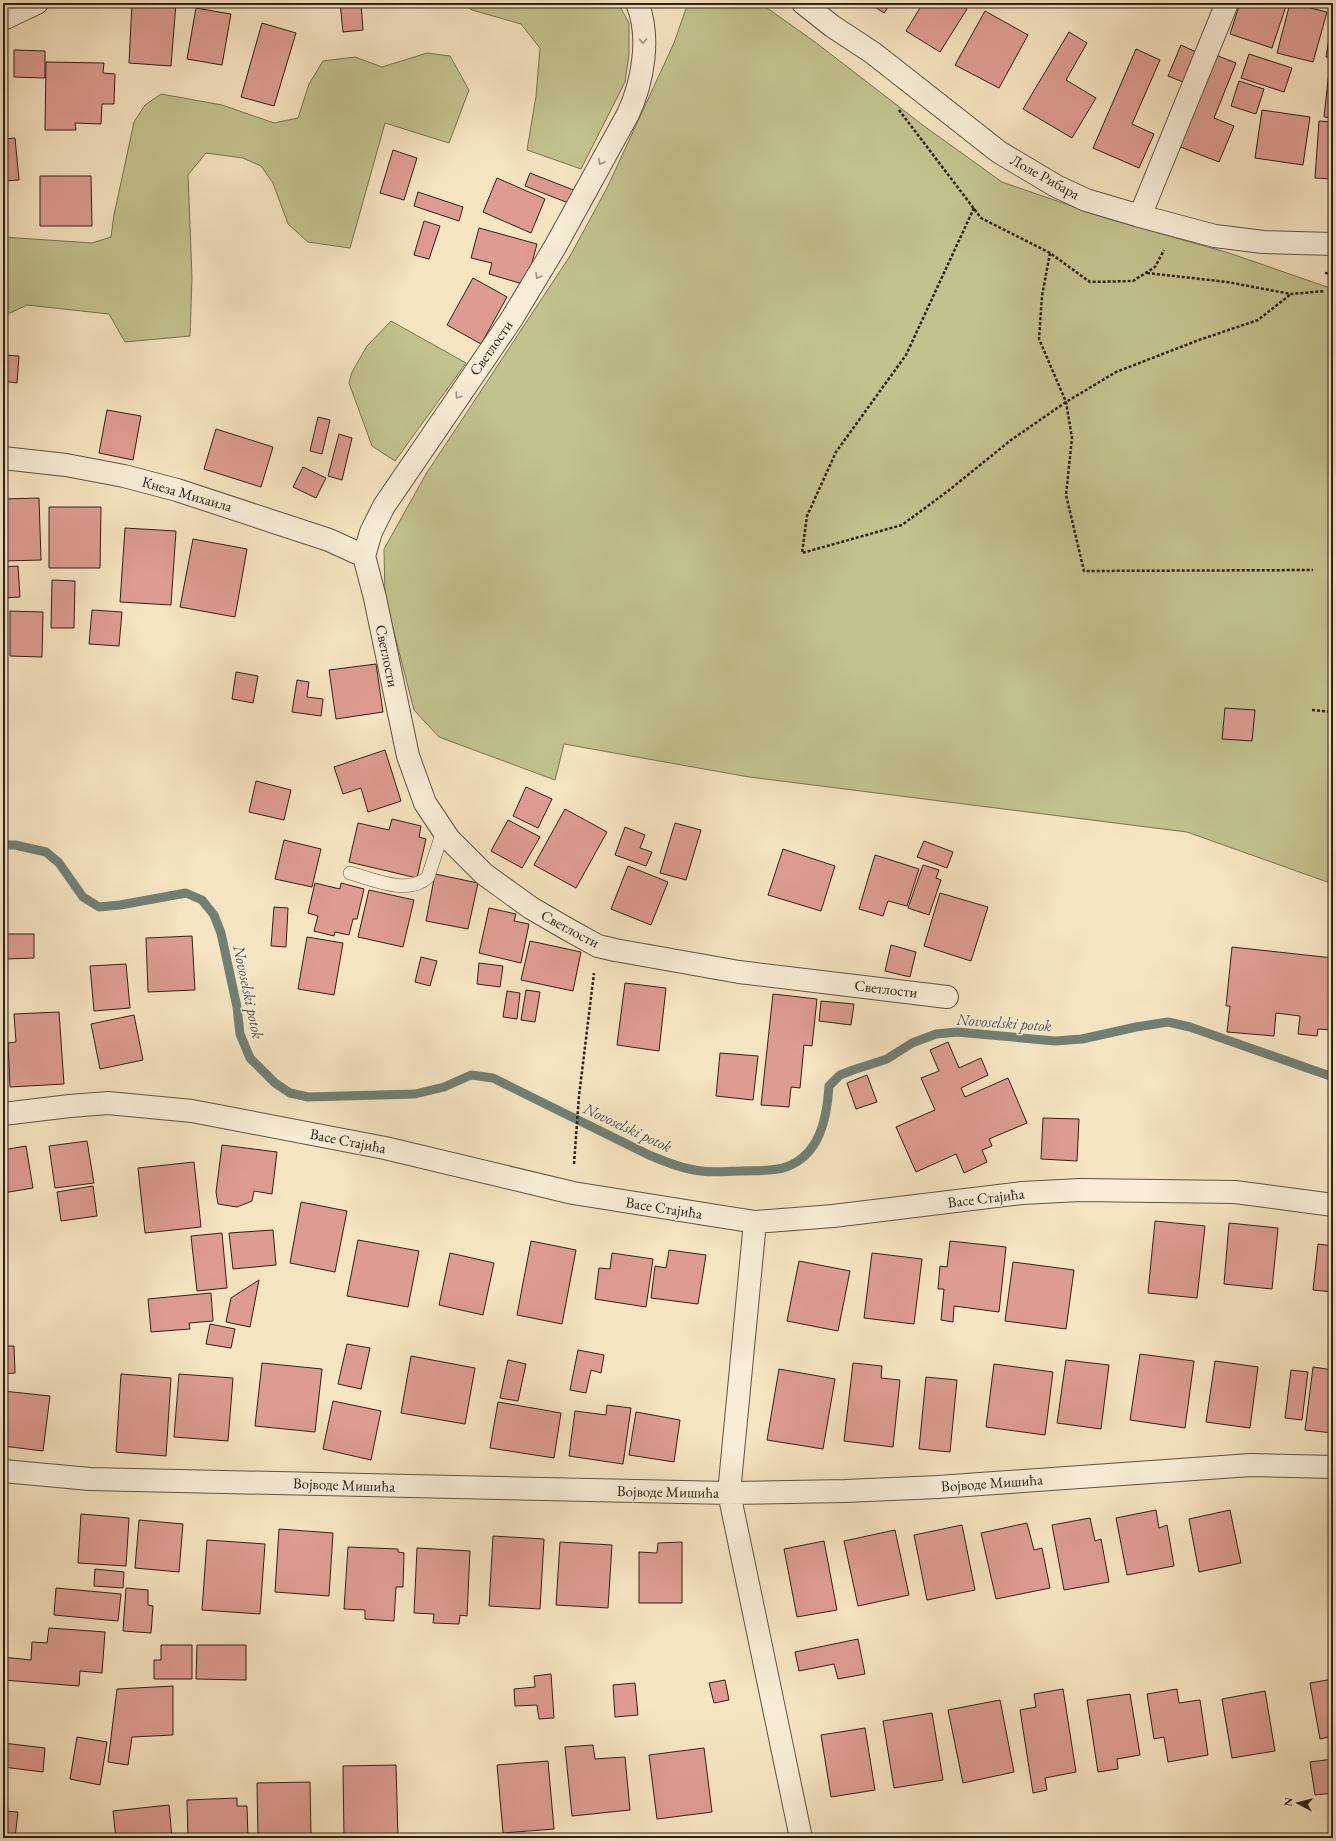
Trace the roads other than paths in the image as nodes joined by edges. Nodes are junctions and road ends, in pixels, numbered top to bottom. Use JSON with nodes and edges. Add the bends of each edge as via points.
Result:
{"nodes":[{"id":1,"x":37,"y":3,"type":"edge"},
{"id":2,"x":637,"y":3,"type":"edge"},
{"id":3,"x":803,"y":3,"type":"edge"},
{"id":4,"x":1227,"y":3,"type":"edge"},
{"id":5,"x":3,"y":20,"type":"edge"},
{"id":6,"x":1140,"y":216,"type":"junction"},
{"id":7,"x":1333,"y":244,"type":"edge"},
{"id":8,"x":3,"y":458,"type":"edge"},
{"id":9,"x":364,"y":556,"type":"junction"},
{"id":10,"x":443,"y":831,"type":"junction"},
{"id":11,"x":350,"y":873,"type":"dead end"},
{"id":12,"x":947,"y":997,"type":"dead end"},
{"id":13,"x":3,"y":1114,"type":"edge"},
{"id":14,"x":1333,"y":1205,"type":"edge"},
{"id":15,"x":755,"y":1222,"type":"junction"},
{"id":16,"x":1333,"y":1467,"type":"edge"},
{"id":17,"x":3,"y":1472,"type":"edge"},
{"id":18,"x":728,"y":1493,"type":"junction"},
{"id":19,"x":801,"y":1838,"type":"edge"}],
"edges":[{"from":1,"to":5,"type":"street"},
{"from":2,"to":9,"type":"street","name":"Светлости","one_way":true,"via":[[643,29],[643,50],[635,97],[628,114],[555,247],[514,314],[384,506],[371,532]]},
{"from":3,"to":6,"type":"street","name":"Лоле Рибара","via":[[873,53],[999,152],[1056,186],[1086,200]]},
{"from":4,"to":6,"type":"street"},
{"from":6,"to":7,"type":"street","name":"Лоле Рибара","via":[[1215,236],[1263,242]]},
{"from":8,"to":9,"type":"street","name":"Кнеза Михаила","via":[[66,465],[124,476],[177,490],[329,540]]},
{"from":9,"to":10,"type":"street","name":"Светлости","via":[[408,756],[425,803]]},
{"from":10,"to":11,"type":"lane","via":[[428,877],[423,882],[397,885]]},
{"from":10,"to":12,"type":"street","name":"Светлости","via":[[484,874],[531,908],[598,946],[739,972]]},
{"from":13,"to":15,"type":"street","name":"Васе Стајића","via":[[108,1104],[192,1112],[385,1148],[573,1193]]},
{"from":14,"to":15,"type":"street","name":"Васе Стајића","via":[[1235,1192],[1073,1190],[1022,1193],[833,1216]]},
{"from":15,"to":18,"type":"street"},
{"from":16,"to":18,"type":"street","name":"Војводе Мишића","via":[[1244,1466],[845,1492]]},
{"from":17,"to":18,"type":"street","name":"Војводе Мишића","via":[[90,1479]]},
{"from":18,"to":19,"type":"street"}]}
